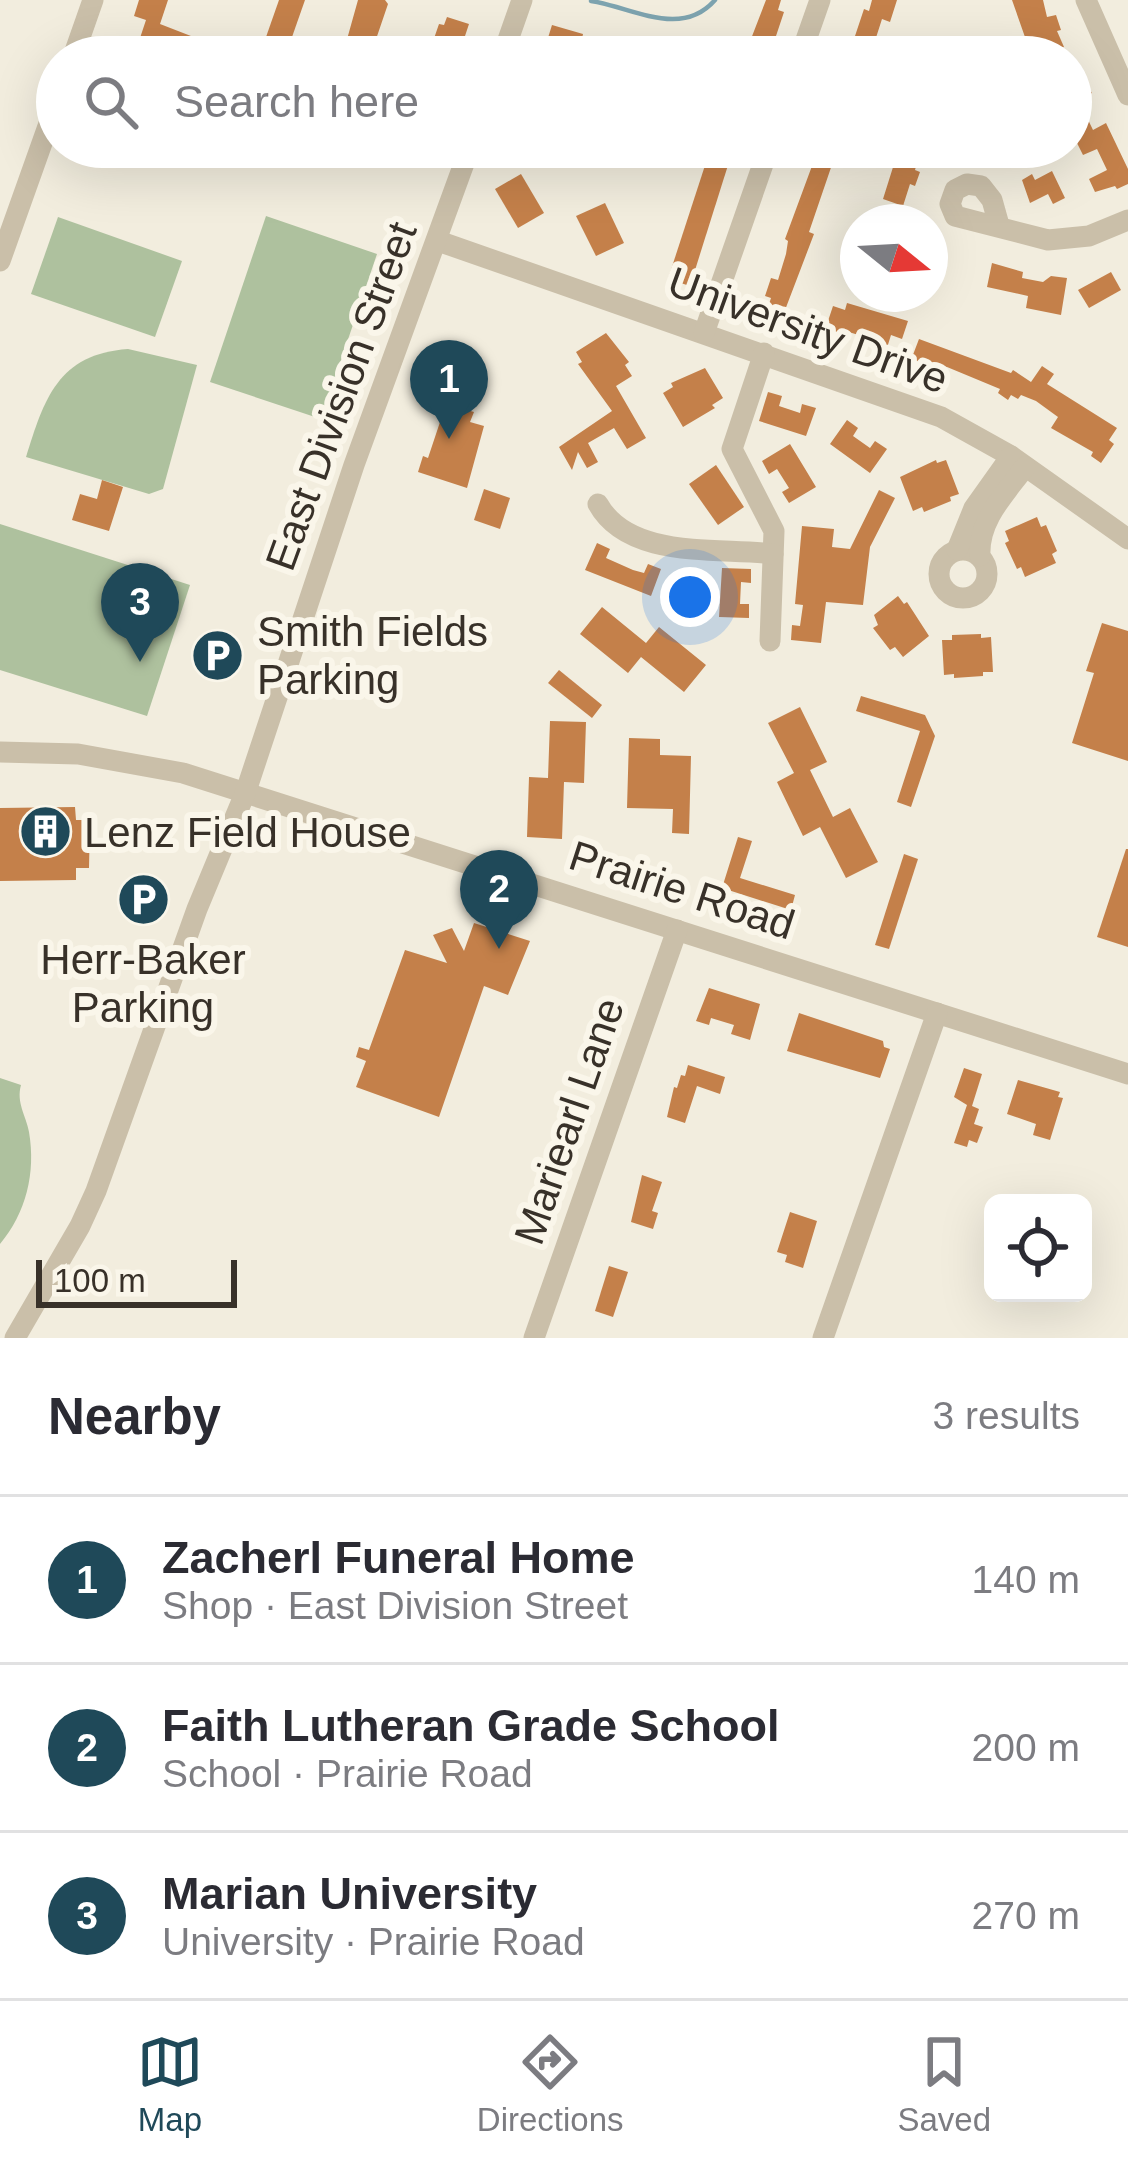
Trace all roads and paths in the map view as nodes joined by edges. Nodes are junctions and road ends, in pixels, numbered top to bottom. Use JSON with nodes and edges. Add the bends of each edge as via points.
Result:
{"nodes":[{"id":1,"x":93,"y":0,"type":"edge"},
{"id":2,"x":522,"y":0,"type":"edge"},
{"id":3,"x":820,"y":0,"type":"edge"},
{"id":4,"x":1086,"y":0,"type":"edge"},
{"id":5,"x":80,"y":36,"type":"edge"},
{"id":6,"x":509,"y":36,"type":"edge"},
{"id":7,"x":807,"y":36,"type":"edge"},
{"id":8,"x":1128,"y":95,"type":"edge"},
{"id":9,"x":36,"y":160,"type":"edge"},
{"id":10,"x":463,"y":168,"type":"edge"},
{"id":11,"x":762,"y":168,"type":"edge"},
{"id":12,"x":1128,"y":220,"type":"edge"},
{"id":13,"x":999,"y":224,"type":"dead end"},
{"id":14,"x":437,"y":241,"type":"junction"},
{"id":15,"x":0,"y":261,"type":"edge"},
{"id":16,"x":704,"y":333,"type":"junction"},
{"id":17,"x":764,"y":353,"type":"junction"},
{"id":18,"x":1018,"y":461,"type":"junction"},
{"id":19,"x":598,"y":504,"type":"dead end"},
{"id":20,"x":1128,"y":539,"type":"edge"},
{"id":21,"x":957,"y":550,"type":"junction"},
{"id":22,"x":773,"y":554,"type":"junction"},
{"id":23,"x":980,"y":556,"type":"junction"},
{"id":24,"x":770,"y":641,"type":"dead end"},
{"id":25,"x":0,"y":752,"type":"edge"},
{"id":26,"x":246,"y":790,"type":"junction"},
{"id":27,"x":677,"y":930,"type":"junction"},
{"id":28,"x":938,"y":1012,"type":"junction"},
{"id":29,"x":1128,"y":1074,"type":"edge"},
{"id":30,"x":15,"y":1338,"type":"edge"},
{"id":31,"x":534,"y":1338,"type":"edge"},
{"id":32,"x":823,"y":1338,"type":"edge"}],
"edges":[{"from":1,"to":5,"type":"street"},
{"from":2,"to":6,"type":"street"},
{"from":3,"to":7,"type":"street"},
{"from":4,"to":8,"type":"street"},
{"from":9,"to":15,"type":"street"},
{"from":10,"to":14,"type":"street","name":"East Division Street"},
{"from":11,"to":16,"type":"street"},
{"from":12,"to":13,"type":"street","via":[[1057,240]]},
{"from":14,"to":16,"type":"street","name":"University Drive"},
{"from":14,"to":26,"type":"street","name":"East Division Street"},
{"from":16,"to":17,"type":"street","name":"University Drive"},
{"from":17,"to":18,"type":"street","name":"University Drive","via":[[927,411]]},
{"from":17,"to":22,"type":"street","via":[[732,449],[770,518]]},
{"from":18,"to":20,"type":"street","name":"University Drive"},
{"from":18,"to":21,"type":"street","via":[[974,508]]},
{"from":18,"to":23,"type":"street","via":[[981,531]]},
{"from":19,"to":22,"type":"street","via":[[617,528],[649,540]]},
{"from":21,"to":23,"type":"street"},
{"from":21,"to":23,"type":"street","via":[[939,569],[942,587],[957,598],[975,596],[986,582]]},
{"from":22,"to":24,"type":"street"},
{"from":25,"to":26,"type":"street","name":"Prairie Road","via":[[114,759]]},
{"from":26,"to":27,"type":"street","name":"Prairie Road"},
{"from":26,"to":30,"type":"street","name":"East Division Street","via":[[96,1190]]},
{"from":27,"to":28,"type":"street","name":"Prairie Road"},
{"from":27,"to":31,"type":"street","name":"Mariearl Lane"},
{"from":28,"to":29,"type":"street","name":"Prairie Road"},
{"from":28,"to":32,"type":"street"}]}
